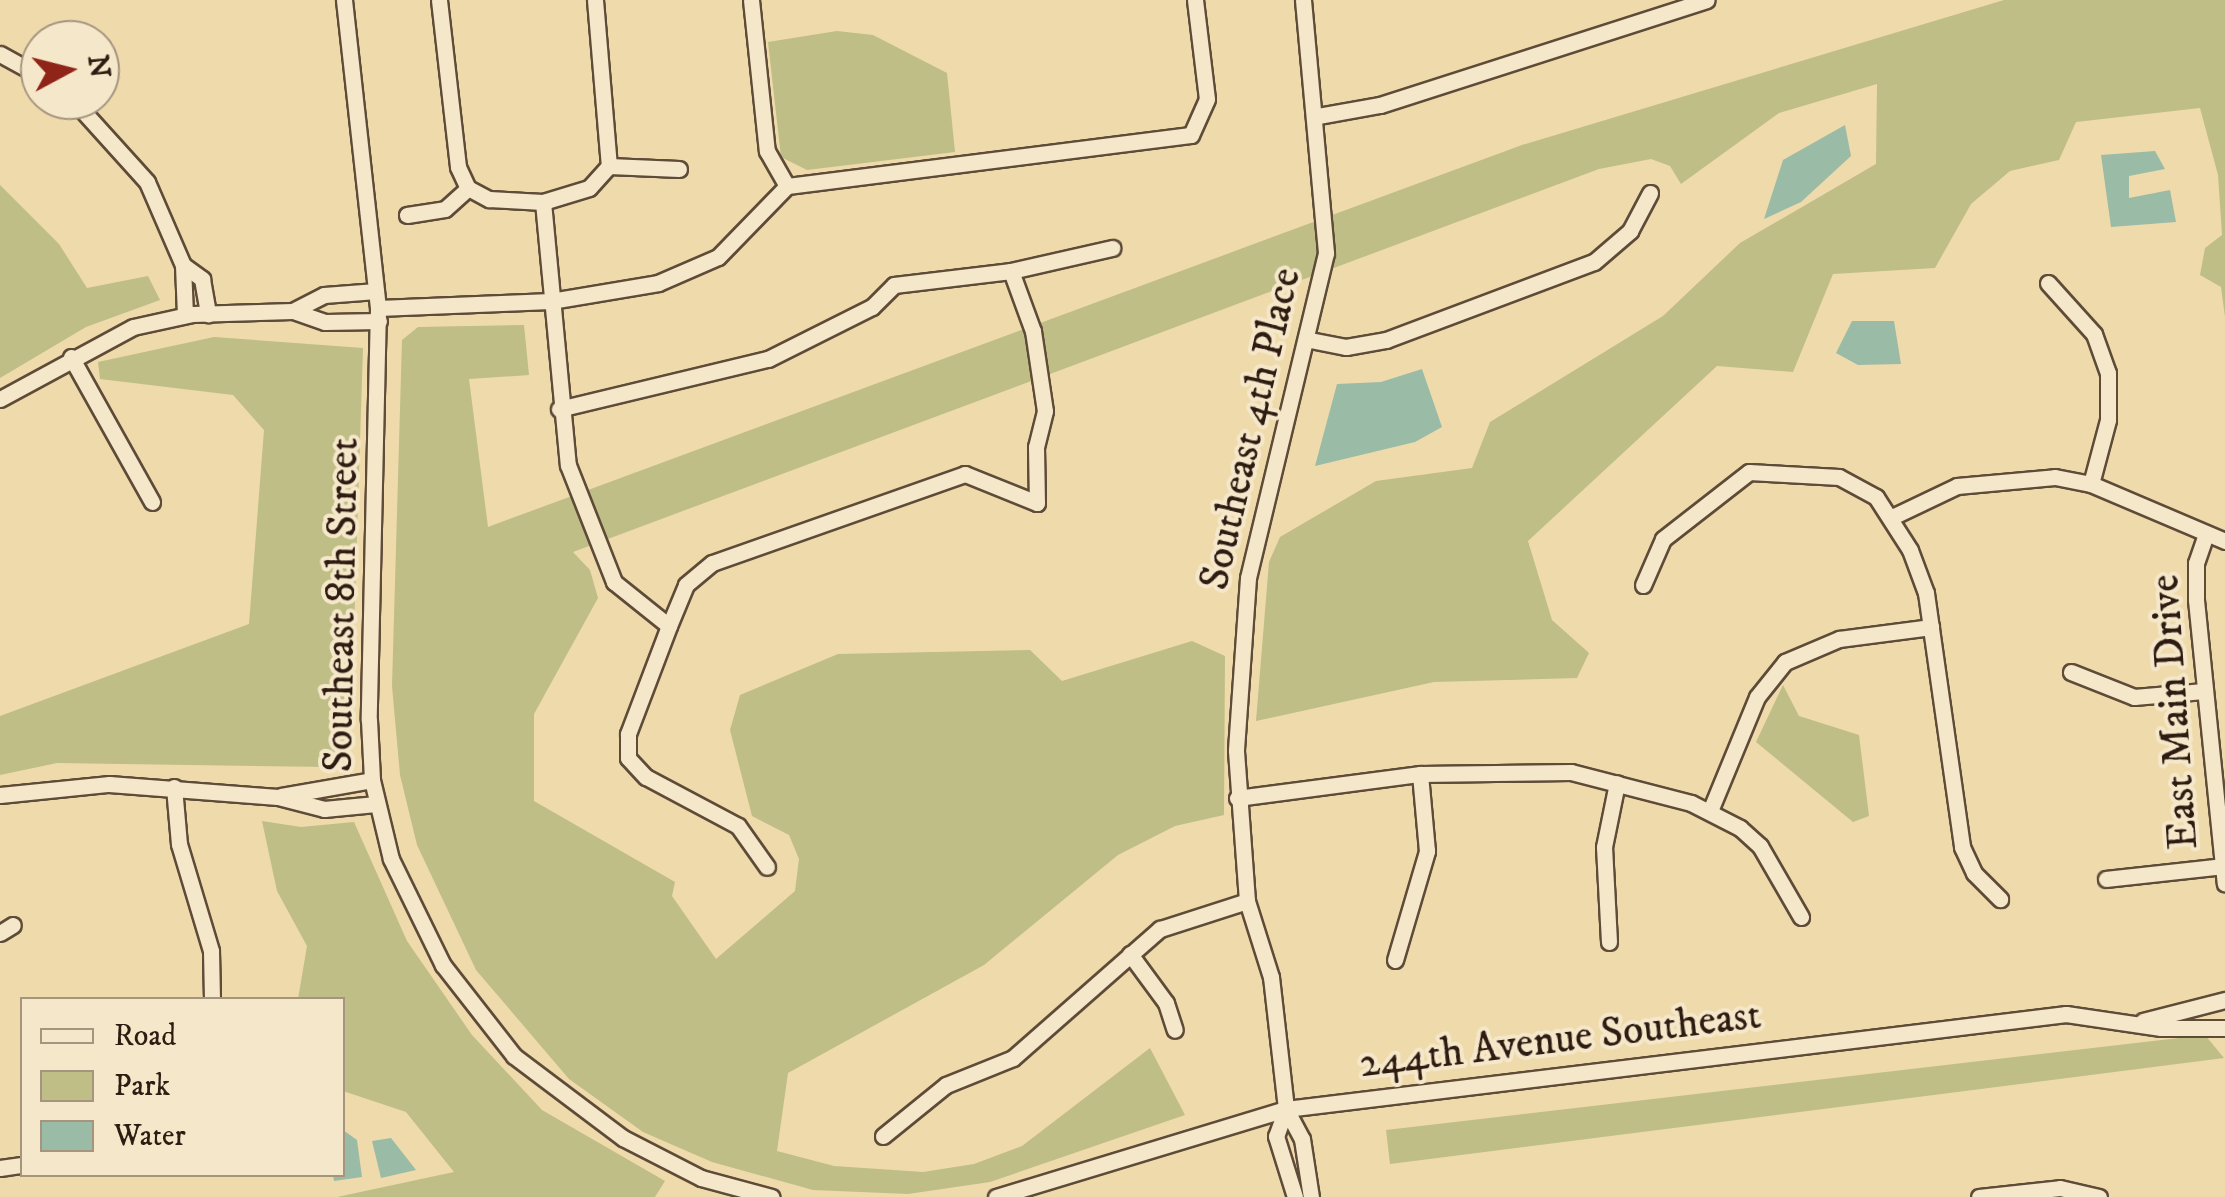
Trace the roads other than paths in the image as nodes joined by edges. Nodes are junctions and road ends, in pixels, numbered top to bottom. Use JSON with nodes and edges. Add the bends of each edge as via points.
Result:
{"nodes":[{"id":1,"x":344,"y":0,"type":"edge"},
{"id":2,"x":439,"y":0,"type":"edge"},
{"id":3,"x":595,"y":0,"type":"edge"},
{"id":4,"x":751,"y":0,"type":"edge"},
{"id":5,"x":1195,"y":0,"type":"edge"},
{"id":6,"x":1303,"y":0,"type":"edge"},
{"id":7,"x":1706,"y":0,"type":"edge"},
{"id":8,"x":1669,"y":5,"type":"edge"},
{"id":9,"x":1318,"y":116,"type":"junction"},
{"id":10,"x":91,"y":120,"type":"edge"},
{"id":11,"x":610,"y":166,"type":"junction"},
{"id":12,"x":679,"y":169,"type":"dead end"},
{"id":13,"x":786,"y":186,"type":"junction"},
{"id":14,"x":468,"y":188,"type":"junction"},
{"id":15,"x":1650,"y":194,"type":"dead end"},
{"id":16,"x":543,"y":202,"type":"junction"},
{"id":17,"x":408,"y":215,"type":"dead end"},
{"id":18,"x":1112,"y":248,"type":"dead end"},
{"id":19,"x":183,"y":265,"type":"junction"},
{"id":20,"x":1011,"y":271,"type":"junction"},
{"id":21,"x":2048,"y":283,"type":"dead end"},
{"id":22,"x":551,"y":301,"type":"junction"},
{"id":23,"x":378,"y":306,"type":"junction"},
{"id":24,"x":294,"y":310,"type":"junction"},
{"id":25,"x":208,"y":314,"type":"junction"},
{"id":26,"x":185,"y":315,"type":"junction"},
{"id":27,"x":1310,"y":340,"type":"junction"},
{"id":28,"x":71,"y":358,"type":"junction"},
{"id":29,"x":0,"y":399,"type":"edge"},
{"id":30,"x":559,"y":410,"type":"junction"},
{"id":31,"x":2091,"y":484,"type":"junction"},
{"id":32,"x":152,"y":502,"type":"dead end"},
{"id":33,"x":1892,"y":517,"type":"junction"},
{"id":34,"x":2205,"y":537,"type":"junction"},
{"id":35,"x":2225,"y":541,"type":"edge"},
{"id":36,"x":1643,"y":585,"type":"dead end"},
{"id":37,"x":669,"y":626,"type":"junction"},
{"id":38,"x":1931,"y":627,"type":"junction"},
{"id":39,"x":2072,"y":672,"type":"dead end"},
{"id":40,"x":2204,"y":692,"type":"junction"},
{"id":41,"x":1420,"y":774,"type":"junction"},
{"id":42,"x":372,"y":780,"type":"junction"},
{"id":43,"x":1617,"y":782,"type":"junction"},
{"id":44,"x":174,"y":787,"type":"junction"},
{"id":45,"x":0,"y":796,"type":"edge"},
{"id":46,"x":278,"y":797,"type":"junction"},
{"id":47,"x":1237,"y":798,"type":"junction"},
{"id":48,"x":376,"y":804,"type":"junction"},
{"id":49,"x":1710,"y":811,"type":"junction"},
{"id":50,"x":2222,"y":866,"type":"junction"},
{"id":51,"x":767,"y":868,"type":"dead end"},
{"id":52,"x":2106,"y":879,"type":"dead end"},
{"id":53,"x":2225,"y":884,"type":"edge"},
{"id":54,"x":2000,"y":898,"type":"dead end"},
{"id":55,"x":1247,"y":902,"type":"junction"},
{"id":56,"x":1802,"y":916,"type":"dead end"},
{"id":57,"x":1610,"y":942,"type":"dead end"},
{"id":58,"x":1130,"y":954,"type":"junction"},
{"id":59,"x":1396,"y":960,"type":"dead end"},
{"id":60,"x":212,"y":997,"type":"edge"},
{"id":61,"x":2225,"y":1000,"type":"edge"},
{"id":62,"x":2144,"y":1021,"type":"junction"},
{"id":63,"x":2224,"y":1029,"type":"edge"},
{"id":64,"x":1175,"y":1030,"type":"dead end"},
{"id":65,"x":1286,"y":1109,"type":"junction"},
{"id":66,"x":884,"y":1136,"type":"dead end"},
{"id":67,"x":772,"y":1197,"type":"edge"},
{"id":68,"x":996,"y":1197,"type":"edge"},
{"id":69,"x":1295,"y":1197,"type":"edge"},
{"id":70,"x":1311,"y":1197,"type":"edge"},
{"id":71,"x":1980,"y":1197,"type":"edge"},
{"id":72,"x":2099,"y":1197,"type":"edge"}],
"edges":[{"from":1,"to":23,"type":"street","name":"Southeast 8th Street"},
{"from":2,"to":14,"type":"street","via":[[458,167]]},
{"from":3,"to":11,"type":"street"},
{"from":4,"to":13,"type":"street","via":[[767,151]]},
{"from":5,"to":13,"type":"street","via":[[1206,99],[1198,128],[1182,139]]},
{"from":6,"to":9,"type":"street","name":"Southeast 4th Place"},
{"from":7,"to":8,"type":"street"},
{"from":8,"to":9,"type":"street","via":[[1380,105]]},
{"from":9,"to":27,"type":"street","name":"Southeast 4th Place","via":[[1327,231]]},
{"from":10,"to":19,"type":"street","via":[[147,182]]},
{"from":11,"to":12,"type":"street"},
{"from":11,"to":16,"type":"street","via":[[589,188]]},
{"from":13,"to":22,"type":"street","via":[[738,240],[680,276]]},
{"from":14,"to":16,"type":"street","via":[[489,199]]},
{"from":14,"to":17,"type":"street","via":[[445,209]]},
{"from":15,"to":27,"type":"street","via":[[1630,232],[1594,262],[1386,340],[1346,347]]},
{"from":16,"to":22,"type":"street"},
{"from":18,"to":20,"type":"street"},
{"from":19,"to":25,"type":"street","via":[[202,279]]},
{"from":19,"to":26,"type":"street"},
{"from":20,"to":30,"type":"street","via":[[894,285],[872,307],[768,358]]},
{"from":20,"to":37,"type":"street","via":[[1034,332],[1045,410],[1036,446],[1037,503],[965,474],[700,569]]},
{"from":21,"to":31,"type":"street","via":[[2094,334],[2108,373],[2108,420]]},
{"from":22,"to":23,"type":"street"},
{"from":22,"to":30,"type":"street"},
{"from":23,"to":24,"type":"street","via":[[325,322]]},
{"from":23,"to":24,"type":"street","via":[[324,295]]},
{"from":23,"to":42,"type":"street","name":"Southeast 8th Street"},
{"from":24,"to":25,"type":"street"},
{"from":25,"to":26,"type":"street"},
{"from":26,"to":28,"type":"street","via":[[133,326]]},
{"from":27,"to":47,"type":"street","name":"Southeast 4th Place","via":[[1248,578]]},
{"from":28,"to":29,"type":"street"},
{"from":28,"to":32,"type":"street"},
{"from":30,"to":37,"type":"street","via":[[568,466],[606,567],[622,593]]},
{"from":31,"to":33,"type":"street","via":[[1988,479]]},
{"from":31,"to":34,"type":"street"},
{"from":33,"to":36,"type":"street","via":[[1852,480],[1748,472],[1663,539]]},
{"from":33,"to":38,"type":"street","via":[[1919,573]]},
{"from":34,"to":35,"type":"street"},
{"from":34,"to":40,"type":"street","name":"East Main Drive","via":[[2196,564]]},
{"from":37,"to":51,"type":"street","via":[[628,734],[628,758],[646,777],[738,826]]},
{"from":38,"to":49,"type":"street","via":[[1839,639],[1785,662],[1757,697]]},
{"from":38,"to":54,"type":"street","via":[[1962,847],[1974,872]]},
{"from":39,"to":40,"type":"street","via":[[2134,697]]},
{"from":40,"to":50,"type":"street","name":"East Main Drive"},
{"from":41,"to":43,"type":"street","via":[[1520,768]]},
{"from":41,"to":47,"type":"street"},
{"from":41,"to":59,"type":"street","via":[[1427,851]]},
{"from":42,"to":46,"type":"street"},
{"from":42,"to":48,"type":"street","name":"Southeast 8th Street"},
{"from":43,"to":49,"type":"street"},
{"from":43,"to":57,"type":"street","via":[[1604,847]]},
{"from":44,"to":45,"type":"street","via":[[59,786]]},
{"from":44,"to":46,"type":"street"},
{"from":44,"to":60,"type":"street","via":[[178,844],[211,951]]},
{"from":46,"to":48,"type":"street","via":[[324,809]]},
{"from":47,"to":55,"type":"street","name":"Southeast 4th Place"},
{"from":48,"to":67,"type":"street","name":"Southeast 8th Street","via":[[415,916],[460,989],[514,1056],[623,1138],[701,1178]]},
{"from":49,"to":56,"type":"street","via":[[1760,846]]},
{"from":50,"to":52,"type":"street"},
{"from":50,"to":53,"type":"street","name":"East Main Drive"},
{"from":55,"to":58,"type":"street","via":[[1183,918]]},
{"from":55,"to":65,"type":"street","name":"Southeast 4th Place","via":[[1272,978]]},
{"from":58,"to":64,"type":"street","via":[[1166,1004]]},
{"from":58,"to":66,"type":"street","via":[[1013,1058],[946,1085]]},
{"from":61,"to":62,"type":"street","name":"244th Avenue Southeast"},
{"from":61,"to":63,"type":"street"},
{"from":62,"to":63,"type":"street","name":"244th Avenue Southeast"},
{"from":62,"to":65,"type":"street","name":"244th Avenue Southeast","via":[[2066,1014],[1878,1042],[1724,1053],[1595,1075]]},
{"from":65,"to":68,"type":"street","name":"244th Avenue Southeast"},
{"from":65,"to":69,"type":"street","name":"Southeast 4th Place","via":[[1276,1136]]},
{"from":65,"to":70,"type":"street","name":"Southeast 4th Place","via":[[1302,1139]]},
{"from":71,"to":72,"type":"street","via":[[2060,1188]]}]}
